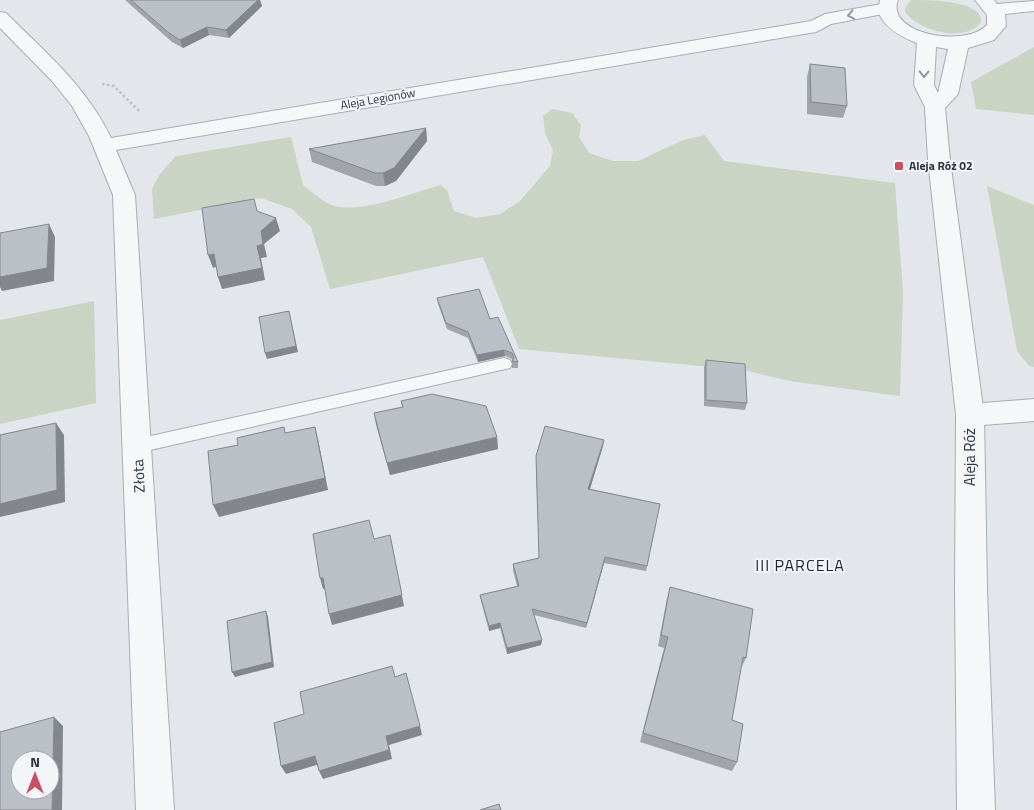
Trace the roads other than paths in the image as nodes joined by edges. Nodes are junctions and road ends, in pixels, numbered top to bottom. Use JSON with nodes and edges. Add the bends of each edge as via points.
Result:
{"nodes":[{"id":1,"x":990,"y":4,"type":"edge"},
{"id":2,"x":1034,"y":6,"type":"edge"},
{"id":3,"x":890,"y":10,"type":"edge"},
{"id":4,"x":0,"y":17,"type":"edge"},
{"id":5,"x":927,"y":39,"type":"junction"},
{"id":6,"x":959,"y":44,"type":"junction"},
{"id":7,"x":935,"y":107,"type":"junction"},
{"id":8,"x":105,"y":146,"type":"junction"},
{"id":9,"x":504,"y":364,"type":"dead end"},
{"id":10,"x":1034,"y":410,"type":"edge"},
{"id":11,"x":970,"y":415,"type":"junction"},
{"id":12,"x":138,"y":446,"type":"junction"},
{"id":13,"x":156,"y":810,"type":"edge"},
{"id":14,"x":976,"y":810,"type":"edge"}],
"edges":[{"from":1,"to":2,"type":"street","name":"Aleja Legionów"},
{"from":1,"to":6,"type":"street","name":"Aleja Legionów","via":[[1003,19],[1000,32],[981,42]]},
{"from":3,"to":5,"type":"street","name":"Aleja Legionów","via":[[908,32]]},
{"from":3,"to":8,"type":"street","name":"Aleja Legionów","via":[[840,30],[816,26]]},
{"from":4,"to":8,"type":"street","via":[[73,93]]},
{"from":5,"to":6,"type":"street","name":"Aleja Legionów"},
{"from":5,"to":7,"type":"street","name":"Aleja Róż","one_way":true,"via":[[924,85]]},
{"from":6,"to":7,"type":"street","via":[[948,94]]},
{"from":7,"to":11,"type":"street","name":"Aleja Róż"},
{"from":8,"to":12,"type":"street","name":"Złota","via":[[124,195]]},
{"from":9,"to":12,"type":"lane"},
{"from":10,"to":11,"type":"street"},
{"from":11,"to":14,"type":"street","name":"Aleja Róż"},
{"from":12,"to":13,"type":"street","name":"Złota"}]}
